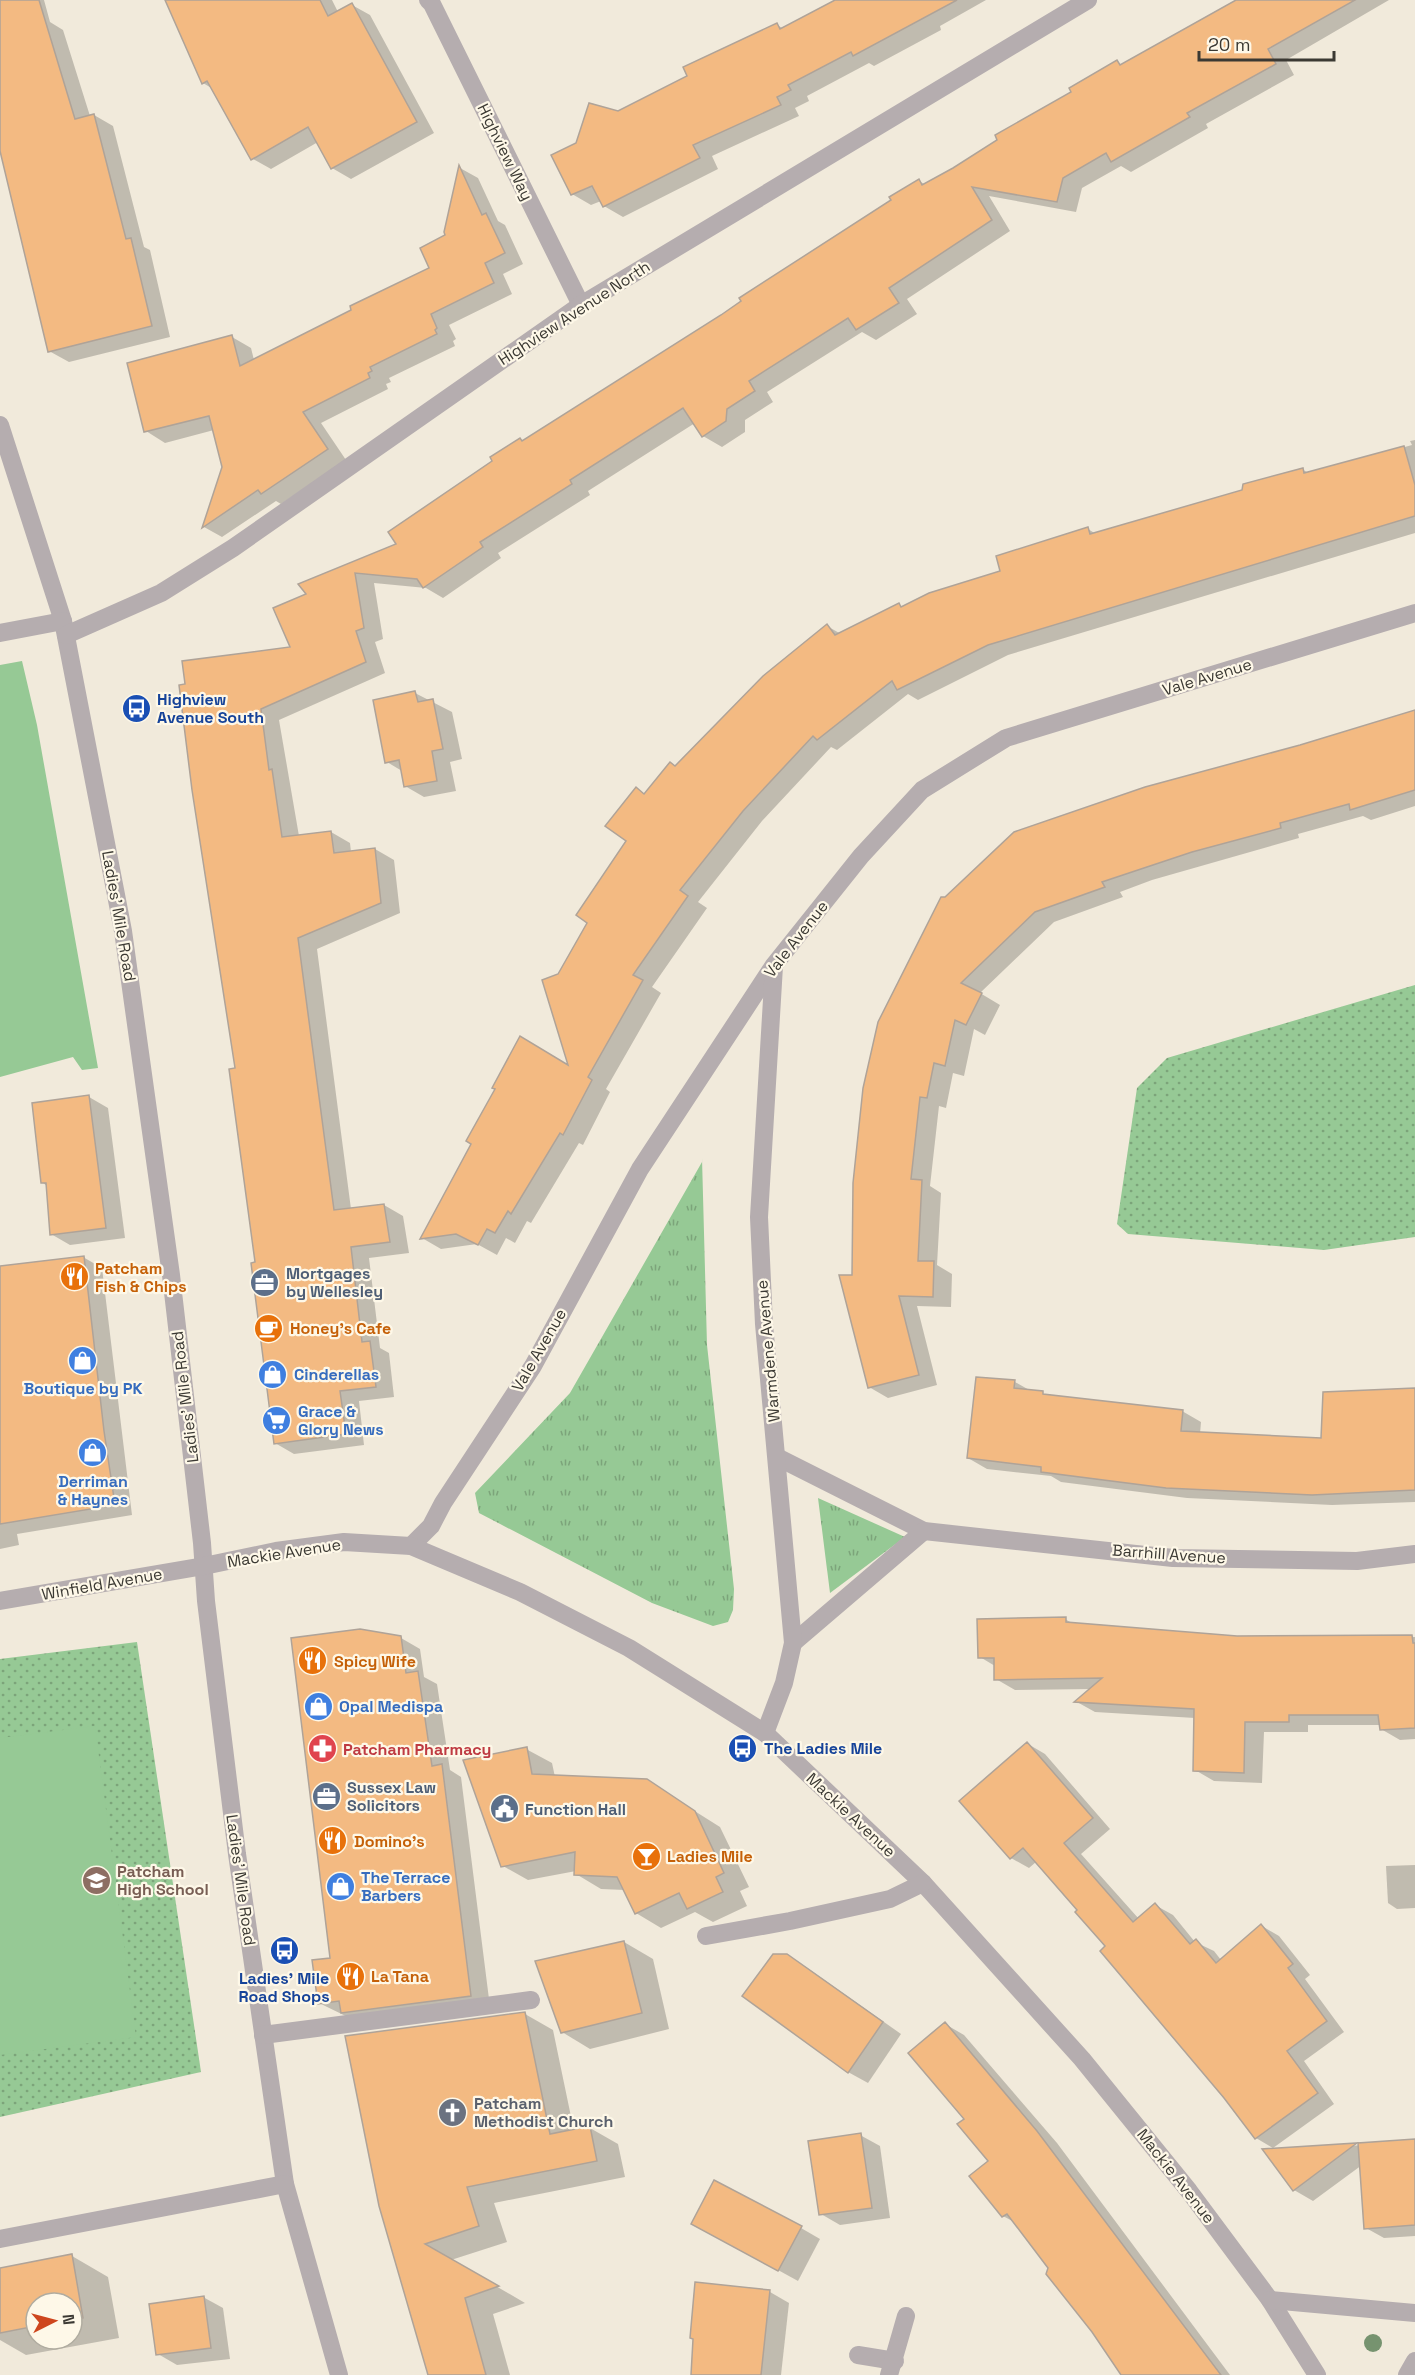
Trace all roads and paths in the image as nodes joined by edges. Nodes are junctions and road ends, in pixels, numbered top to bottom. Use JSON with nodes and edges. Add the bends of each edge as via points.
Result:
{"nodes":[{"id":1,"x":1088,"y":0,"type":"edge"},
{"id":2,"x":432,"y":1,"type":"edge"},
{"id":3,"x":581,"y":305,"type":"junction"},
{"id":4,"x":0,"y":425,"type":"edge"},
{"id":5,"x":1415,"y":613,"type":"edge"},
{"id":6,"x":65,"y":628,"type":"junction"},
{"id":7,"x":0,"y":633,"type":"edge"},
{"id":8,"x":774,"y":965,"type":"junction"},
{"id":9,"x":777,"y":1457,"type":"junction"},
{"id":10,"x":924,"y":1531,"type":"junction"},
{"id":11,"x":411,"y":1546,"type":"junction"},
{"id":12,"x":1415,"y":1554,"type":"edge"},
{"id":13,"x":204,"y":1566,"type":"junction"},
{"id":14,"x":0,"y":1601,"type":"edge"},
{"id":15,"x":793,"y":1643,"type":"junction"},
{"id":16,"x":765,"y":1733,"type":"junction"},
{"id":17,"x":923,"y":1883,"type":"junction"},
{"id":18,"x":706,"y":1936,"type":"dead end"},
{"id":19,"x":531,"y":2000,"type":"dead end"},
{"id":20,"x":263,"y":2035,"type":"junction"},
{"id":21,"x":285,"y":2184,"type":"junction"},
{"id":22,"x":0,"y":2239,"type":"edge"},
{"id":23,"x":1270,"y":2300,"type":"junction"},
{"id":24,"x":1415,"y":2313,"type":"edge"},
{"id":25,"x":906,"y":2316,"type":"dead end"},
{"id":26,"x":858,"y":2355,"type":"dead end"},
{"id":27,"x":1415,"y":2361,"type":"edge"},
{"id":28,"x":892,"y":2368,"type":"edge"},
{"id":29,"x":339,"y":2375,"type":"edge"},
{"id":30,"x":1317,"y":2375,"type":"edge"},
{"id":31,"x":1407,"y":2375,"type":"edge"}],
"edges":[{"from":1,"to":3,"type":"street","name":"Highview Avenue North"},
{"from":2,"to":3,"type":"street","name":"Highview Way"},
{"from":3,"to":6,"type":"street","name":"Highview Avenue North","via":[[233,548],[161,593]]},
{"from":4,"to":6,"type":"street","name":"Ladies' Mile Road"},
{"from":5,"to":8,"type":"street","name":"Vale Avenue","via":[[1006,738],[922,790],[861,856]]},
{"from":6,"to":7,"type":"street"},
{"from":6,"to":13,"type":"street","name":"Ladies' Mile Road","via":[[123,931],[171,1275]]},
{"from":8,"to":9,"type":"street","name":"Warmdene Avenue","via":[[759,1217]]},
{"from":8,"to":11,"type":"street","name":"Vale Avenue","via":[[640,1169],[533,1366],[431,1526]]},
{"from":9,"to":10,"type":"street","name":"Barrhill Avenue"},
{"from":9,"to":15,"type":"street","name":"Warmdene Avenue"},
{"from":10,"to":12,"type":"street","name":"Barrhill Avenue","via":[[1173,1558],[1357,1561]]},
{"from":10,"to":15,"type":"street"},
{"from":11,"to":13,"type":"street","name":"Mackie Avenue","via":[[344,1542]]},
{"from":11,"to":16,"type":"street","name":"Mackie Avenue","via":[[520,1592],[629,1648]]},
{"from":13,"to":14,"type":"street","name":"Winfield Avenue"},
{"from":13,"to":20,"type":"street","name":"Ladies' Mile Road","via":[[237,1854]]},
{"from":15,"to":16,"type":"street","name":"Warmdene Avenue","via":[[784,1683]]},
{"from":16,"to":17,"type":"street","name":"Mackie Avenue"},
{"from":17,"to":18,"type":"street","via":[[890,1899]]},
{"from":17,"to":23,"type":"street","name":"Mackie Avenue","via":[[1082,2059],[1189,2191]]},
{"from":19,"to":20,"type":"street"},
{"from":20,"to":21,"type":"street","name":"Ladies' Mile Road"},
{"from":21,"to":22,"type":"street"},
{"from":21,"to":29,"type":"street","name":"Ladies' Mile Road"},
{"from":23,"to":24,"type":"street"},
{"from":23,"to":30,"type":"street","name":"Mackie Avenue"},
{"from":25,"to":28,"type":"street"},
{"from":26,"to":28,"type":"street"},
{"from":27,"to":31,"type":"street"}]}
